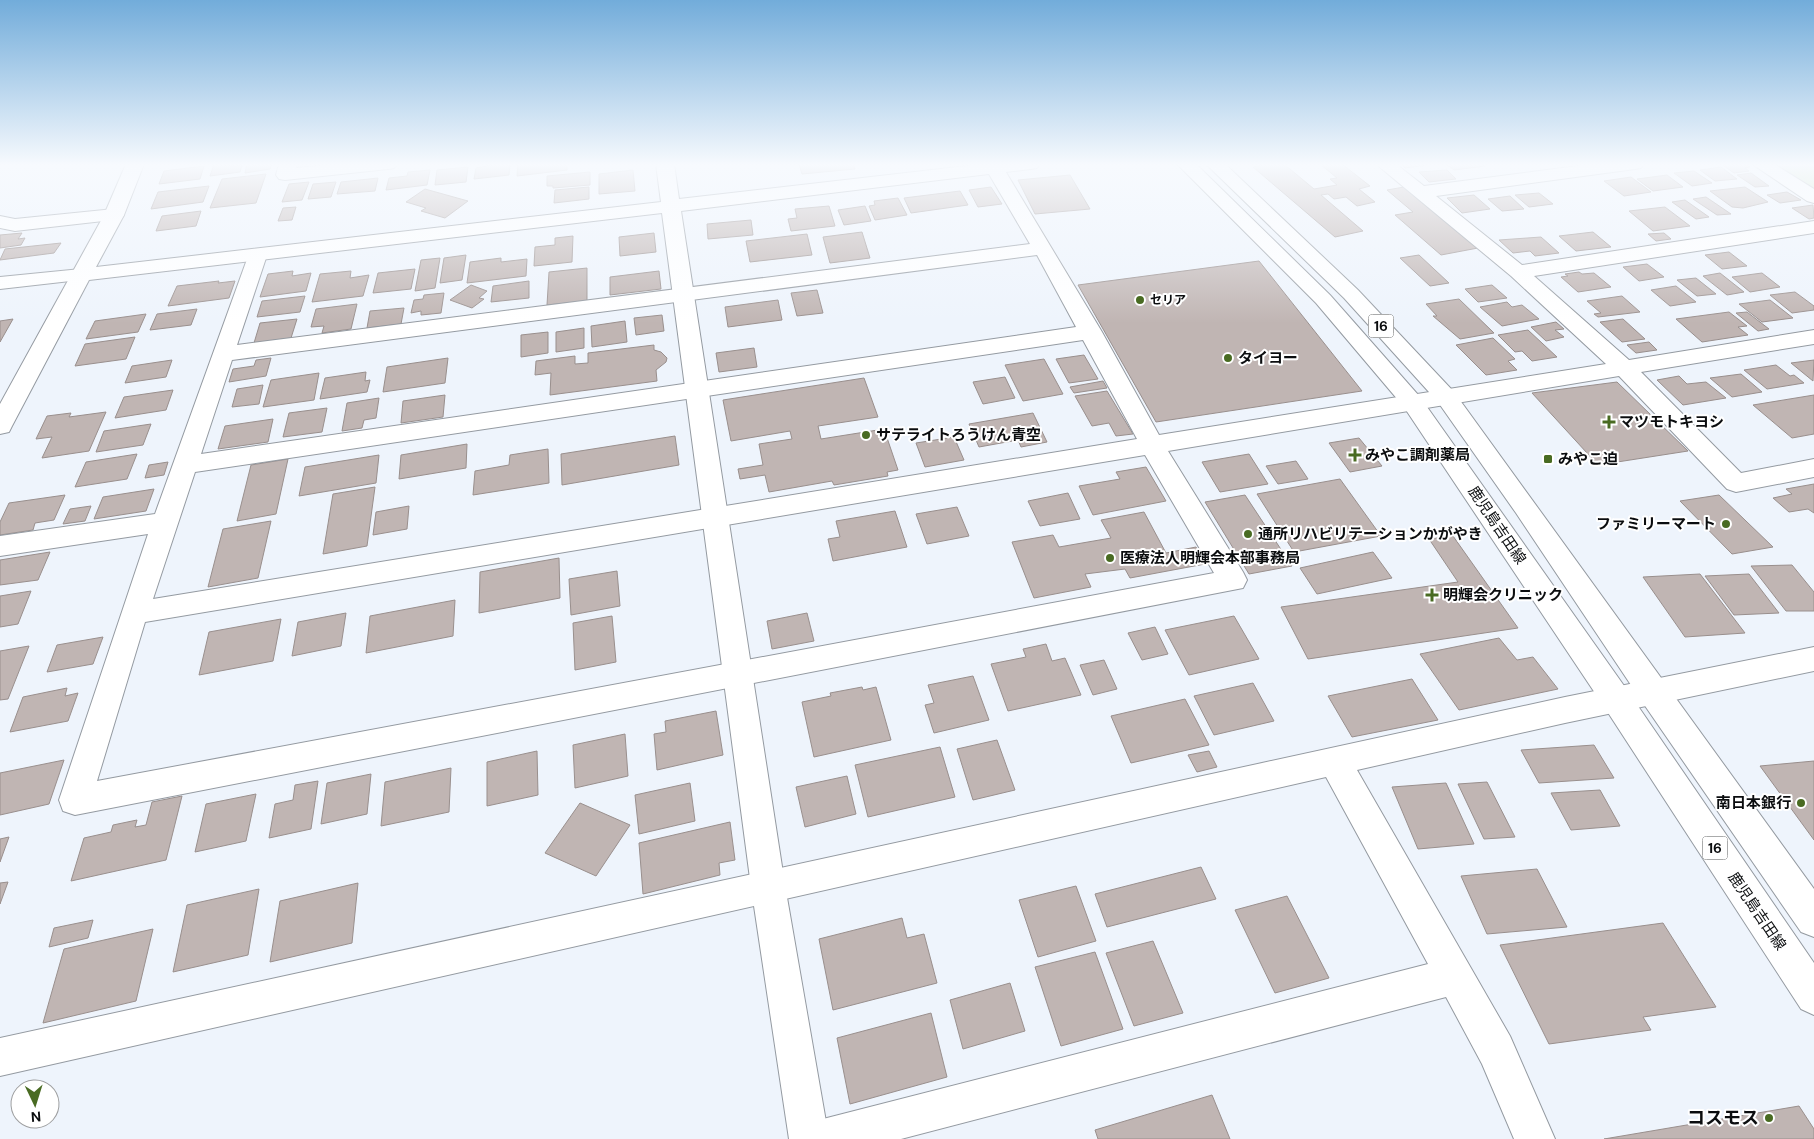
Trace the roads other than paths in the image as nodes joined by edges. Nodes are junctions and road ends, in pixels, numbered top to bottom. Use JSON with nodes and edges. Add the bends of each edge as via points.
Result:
{"nodes":[{"id":1,"x":93,"y":217,"type":"edge"},
{"id":2,"x":113,"y":217,"type":"edge"},
{"id":3,"x":570,"y":217,"type":"edge"},
{"id":4,"x":673,"y":217,"type":"edge"},
{"id":5,"x":1024,"y":217,"type":"edge"},
{"id":6,"x":1240,"y":217,"type":"edge"},
{"id":7,"x":1271,"y":217,"type":"edge"},
{"id":8,"x":1452,"y":217,"type":"edge"},
{"id":9,"x":0,"y":222,"type":"edge"},
{"id":10,"x":1814,"y":227,"type":"edge"},
{"id":11,"x":1043,"y":248,"type":"junction"},
{"id":12,"x":257,"y":255,"type":"junction"},
{"id":13,"x":1518,"y":272,"type":"junction"},
{"id":14,"x":81,"y":275,"type":"junction"},
{"id":15,"x":0,"y":283,"type":"edge"},
{"id":16,"x":683,"y":295,"type":"junction"},
{"id":17,"x":1091,"y":332,"type":"junction"},
{"id":18,"x":1814,"y":337,"type":"edge"},
{"id":19,"x":223,"y":354,"type":"junction"},
{"id":20,"x":1624,"y":368,"type":"junction"},
{"id":21,"x":698,"y":389,"type":"junction"},
{"id":22,"x":1446,"y":397,"type":"junction"},
{"id":23,"x":1412,"y":402,"type":"junction"},
{"id":24,"x":0,"y":426,"type":"edge"},
{"id":25,"x":1152,"y":445,"type":"junction"},
{"id":26,"x":185,"y":465,"type":"junction"},
{"id":27,"x":1814,"y":468,"type":"edge"},
{"id":28,"x":716,"y":517,"type":"junction"},
{"id":29,"x":166,"y":522,"type":"junction"},
{"id":30,"x":0,"y":546,"type":"edge"},
{"id":31,"x":134,"y":613,"type":"junction"},
{"id":32,"x":1814,"y":659,"type":"edge"},
{"id":33,"x":738,"y":674,"type":"junction"},
{"id":34,"x":1652,"y":691,"type":"junction"},
{"id":35,"x":1616,"y":699,"type":"junction"},
{"id":36,"x":1335,"y":762,"type":"junction"},
{"id":37,"x":768,"y":886,"type":"junction"},
{"id":38,"x":1814,"y":919,"type":"edge"},
{"id":39,"x":1454,"y":976,"type":"junction"},
{"id":40,"x":1814,"y":996,"type":"edge"},
{"id":41,"x":0,"y":1057,"type":"edge"},
{"id":42,"x":809,"y":1139,"type":"edge"},
{"id":43,"x":823,"y":1139,"type":"edge"},
{"id":44,"x":1535,"y":1139,"type":"edge"}],
"edges":[{"from":1,"to":9,"type":"street","via":[[15,225]]},
{"from":2,"to":14,"type":"street"},
{"from":3,"to":12,"type":"street"},
{"from":4,"to":16,"type":"street"},
{"from":5,"to":11,"type":"street"},
{"from":6,"to":23,"type":"street","name":"鹿児島吉田線","number":"16","via":[[1323,298]]},
{"from":7,"to":22,"type":"street","number":"16","via":[[1351,294]]},
{"from":8,"to":13,"type":"street"},
{"from":10,"to":13,"type":"street"},
{"from":11,"to":16,"type":"street"},
{"from":11,"to":17,"type":"street"},
{"from":12,"to":14,"type":"street"},
{"from":12,"to":19,"type":"street"},
{"from":13,"to":20,"type":"street"},
{"from":14,"to":15,"type":"street"},
{"from":14,"to":24,"type":"street"},
{"from":16,"to":19,"type":"street"},
{"from":16,"to":21,"type":"street"},
{"from":17,"to":21,"type":"street"},
{"from":17,"to":25,"type":"street"},
{"from":18,"to":20,"type":"street"},
{"from":19,"to":26,"type":"street"},
{"from":20,"to":22,"type":"street"},
{"from":20,"to":27,"type":"street","via":[[1736,482]]},
{"from":21,"to":26,"type":"street"},
{"from":21,"to":28,"type":"street"},
{"from":22,"to":23,"type":"street"},
{"from":22,"to":34,"type":"street","number":"16"},
{"from":23,"to":25,"type":"street"},
{"from":23,"to":35,"type":"street","name":"鹿児島吉田線","number":"16"},
{"from":25,"to":28,"type":"street"},
{"from":25,"to":33,"type":"street","via":[[1233,580]]},
{"from":26,"to":29,"type":"street"},
{"from":28,"to":31,"type":"street"},
{"from":28,"to":33,"type":"street"},
{"from":29,"to":30,"type":"street"},
{"from":29,"to":31,"type":"street"},
{"from":31,"to":33,"type":"street","via":[[75,800]]},
{"from":32,"to":34,"type":"street"},
{"from":33,"to":37,"type":"street"},
{"from":34,"to":35,"type":"street"},
{"from":34,"to":38,"type":"street","number":"16"},
{"from":35,"to":36,"type":"street"},
{"from":35,"to":40,"type":"street","name":"鹿児島吉田線","number":"16"},
{"from":36,"to":37,"type":"street"},
{"from":36,"to":39,"type":"street"},
{"from":37,"to":41,"type":"street"},
{"from":37,"to":42,"type":"street"},
{"from":39,"to":43,"type":"street"},
{"from":39,"to":44,"type":"street","via":[[1496,1050]]}]}
